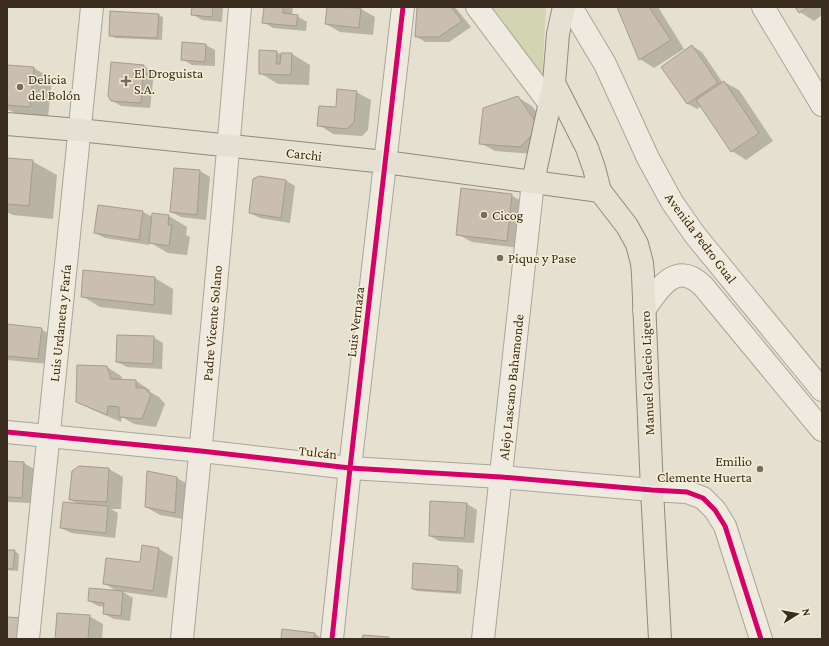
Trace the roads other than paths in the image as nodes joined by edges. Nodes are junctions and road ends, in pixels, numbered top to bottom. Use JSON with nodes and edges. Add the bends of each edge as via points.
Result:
{"nodes":[{"id":1,"x":92,"y":7,"type":"edge"},
{"id":2,"x":240,"y":7,"type":"edge"},
{"id":3,"x":403,"y":7,"type":"edge"},
{"id":4,"x":477,"y":7,"type":"edge"},
{"id":5,"x":564,"y":7,"type":"edge"},
{"id":6,"x":571,"y":7,"type":"edge"},
{"id":7,"x":763,"y":7,"type":"edge"},
{"id":8,"x":554,"y":82,"type":"junction"},
{"id":9,"x":819,"y":95,"type":"edge"},
{"id":10,"x":550,"y":104,"type":"junction"},
{"id":11,"x":7,"y":124,"type":"edge"},
{"id":12,"x":79,"y":130,"type":"junction"},
{"id":13,"x":228,"y":146,"type":"junction"},
{"id":14,"x":385,"y":162,"type":"junction"},
{"id":15,"x":534,"y":182,"type":"junction"},
{"id":16,"x":600,"y":191,"type":"junction"},
{"id":17,"x":644,"y":310,"type":"junction"},
{"id":18,"x":822,"y":390,"type":"edge"},
{"id":19,"x":822,"y":429,"type":"edge"},
{"id":20,"x":7,"y":432,"type":"edge"},
{"id":21,"x":49,"y":436,"type":"junction"},
{"id":22,"x":201,"y":451,"type":"junction"},
{"id":23,"x":350,"y":468,"type":"junction"},
{"id":24,"x":501,"y":477,"type":"junction"},
{"id":25,"x":652,"y":490,"type":"junction"},
{"id":26,"x":28,"y":639,"type":"edge"},
{"id":27,"x":182,"y":639,"type":"edge"},
{"id":28,"x":332,"y":639,"type":"edge"},
{"id":29,"x":483,"y":639,"type":"edge"},
{"id":30,"x":660,"y":639,"type":"edge"},
{"id":31,"x":761,"y":639,"type":"edge"}],
"edges":[{"from":1,"to":12,"type":"street","name":"Luis Urdaneta y Faría"},
{"from":2,"to":13,"type":"street","name":"Padre Vicente Solano"},
{"from":3,"to":14,"type":"street","name":"Luis Vernaza"},
{"from":4,"to":10,"type":"street"},
{"from":5,"to":8,"type":"main road","via":[[558,34]]},
{"from":6,"to":18,"type":"street","name":"Avenida Pedro Gual","via":[[605,64],[648,158],[672,202],[706,248]]},
{"from":7,"to":9,"type":"street"},
{"from":8,"to":10,"type":"main road"},
{"from":8,"to":16,"type":"main road","via":[[587,148]]},
{"from":10,"to":15,"type":"main road"},
{"from":11,"to":12,"type":"main road","name":"Carchi"},
{"from":12,"to":13,"type":"main road","name":"Carchi"},
{"from":12,"to":21,"type":"street","name":"Luis Urdaneta y Faría"},
{"from":13,"to":14,"type":"main road","name":"Carchi"},
{"from":13,"to":22,"type":"street","name":"Padre Vicente Solano"},
{"from":14,"to":15,"type":"main road","name":"Carchi"},
{"from":14,"to":23,"type":"street","name":"Luis Vernaza"},
{"from":15,"to":16,"type":"main road","name":"Carchi"},
{"from":15,"to":24,"type":"street","name":"Alejo Lascano Bahamonde"},
{"from":16,"to":17,"type":"main road","name":"Manuel Galecio Ligero","via":[[627,226],[636,244],[642,263]]},
{"from":17,"to":19,"type":"street","name":"Avenida Pedro Gual","via":[[665,282],[682,275],[693,277],[704,286]]},
{"from":17,"to":25,"type":"main road","name":"Manuel Galecio Ligero"},
{"from":20,"to":21,"type":"street","name":"Tulcán"},
{"from":21,"to":22,"type":"street","name":"Tulcán"},
{"from":21,"to":26,"type":"street","name":"Luis Urdaneta y Faría"},
{"from":22,"to":23,"type":"street","name":"Tulcán"},
{"from":22,"to":27,"type":"street","name":"Padre Vicente Solano"},
{"from":23,"to":24,"type":"street","name":"Tulcán"},
{"from":23,"to":28,"type":"street","name":"Luis Vernaza"},
{"from":24,"to":25,"type":"street","name":"Tulcán"},
{"from":24,"to":29,"type":"street","name":"Alejo Lascano Bahamonde"},
{"from":25,"to":30,"type":"main road","name":"Manuel Galecio Ligero"},
{"from":25,"to":31,"type":"street","name":"Tulcán","via":[[687,492],[703,498],[716,510],[725,526]]}]}
